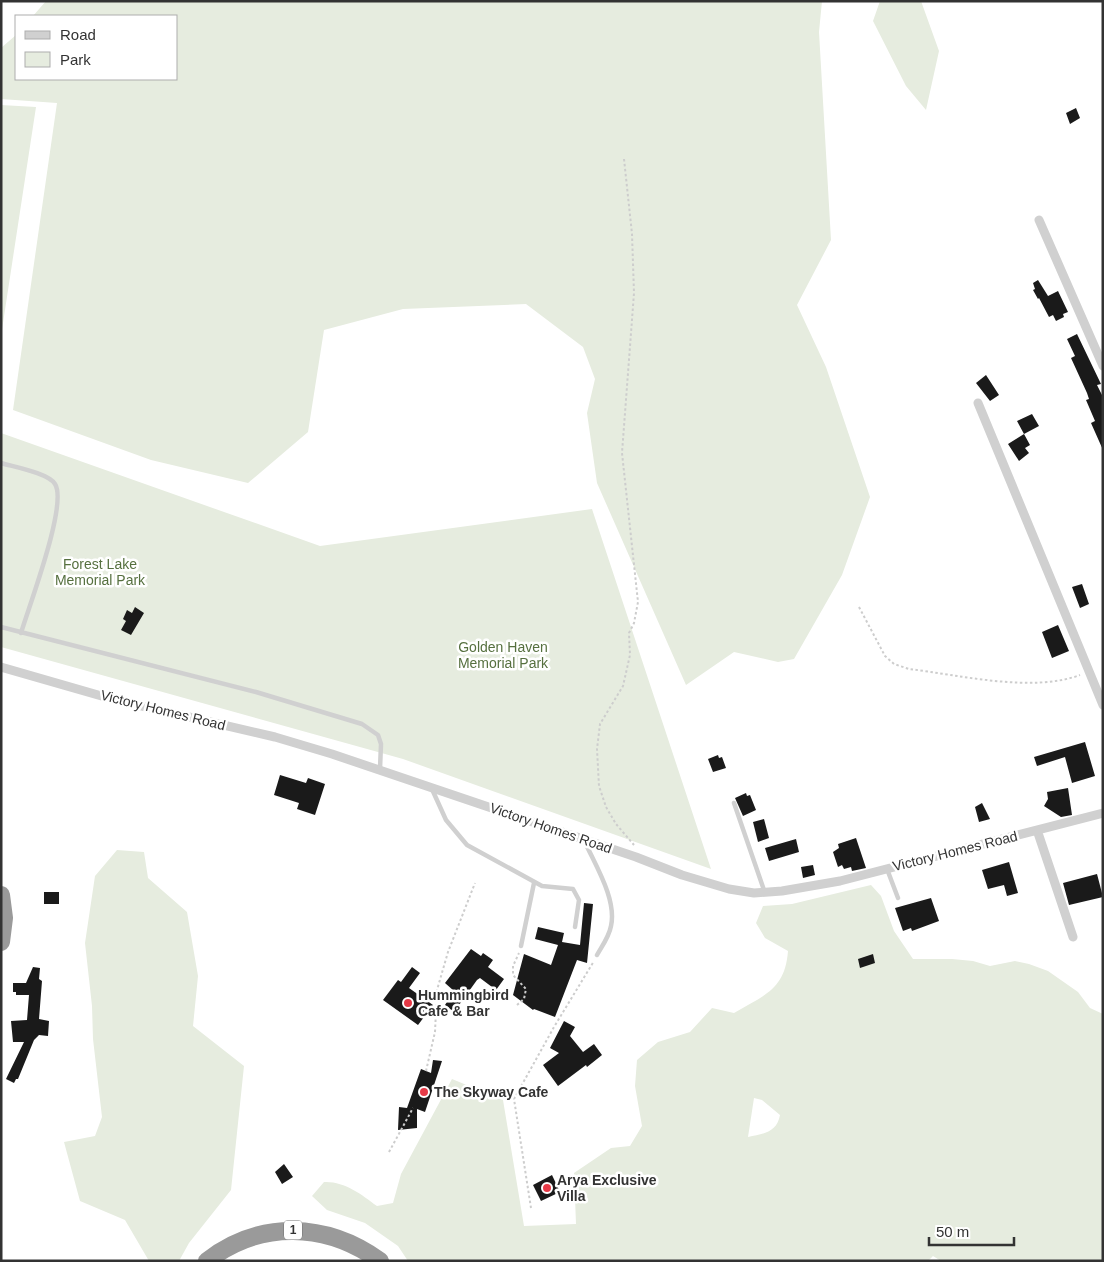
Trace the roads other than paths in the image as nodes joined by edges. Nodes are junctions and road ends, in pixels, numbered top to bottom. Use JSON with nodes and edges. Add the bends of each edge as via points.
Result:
{"nodes":[{"id":1,"x":1039,"y":220,"type":"dead end"},
{"id":2,"x":1103,"y":366,"type":"edge"},
{"id":3,"x":978,"y":403,"type":"dead end"},
{"id":4,"x":1,"y":463,"type":"edge"},
{"id":5,"x":1,"y":627,"type":"edge"},
{"id":6,"x":21,"y":633,"type":"junction"},
{"id":7,"x":1,"y":667,"type":"edge"},
{"id":8,"x":1103,"y":705,"type":"edge"},
{"id":9,"x":380,"y":769,"type":"junction"},
{"id":10,"x":431,"y":786,"type":"junction"},
{"id":11,"x":734,"y":803,"type":"dead end"},
{"id":12,"x":1102,"y":816,"type":"edge"},
{"id":13,"x":1037,"y":830,"type":"junction"},
{"id":14,"x":584,"y":839,"type":"junction"},
{"id":15,"x":886,"y":868,"type":"junction"},
{"id":16,"x":534,"y":883,"type":"junction"},
{"id":17,"x":765,"y":893,"type":"junction"},
{"id":18,"x":1,"y":895,"type":"edge"},
{"id":19,"x":898,"y":898,"type":"dead end"},
{"id":20,"x":575,"y":927,"type":"dead end"},
{"id":21,"x":1073,"y":937,"type":"dead end"},
{"id":22,"x":1,"y":942,"type":"edge"},
{"id":23,"x":521,"y":946,"type":"road end"},
{"id":24,"x":597,"y":955,"type":"road end"},
{"id":25,"x":207,"y":1261,"type":"edge"},
{"id":26,"x":380,"y":1261,"type":"edge"}],
"edges":[{"from":1,"to":2,"type":"street"},
{"from":3,"to":8,"type":"street"},
{"from":4,"to":6,"type":"lane","via":[[46,477],[58,492],[56,520]]},
{"from":5,"to":6,"type":"lane"},
{"from":6,"to":9,"type":"lane","via":[[256,692],[362,724],[378,735]]},
{"from":7,"to":9,"type":"street","name":"Victory Homes Road","via":[[112,699],[275,738]]},
{"from":9,"to":10,"type":"street","name":"Victory Homes Road"},
{"from":10,"to":14,"type":"street","name":"Victory Homes Road"},
{"from":10,"to":16,"type":"lane","via":[[446,820],[467,845]]},
{"from":11,"to":17,"type":"lane"},
{"from":12,"to":13,"type":"street","name":"Victory Homes Road"},
{"from":13,"to":15,"type":"street","name":"Victory Homes Road"},
{"from":13,"to":21,"type":"street"},
{"from":14,"to":17,"type":"street","name":"Victory Homes Road","via":[[720,887]]},
{"from":14,"to":24,"type":"lane","via":[[606,892],[612,916],[610,931]]},
{"from":15,"to":17,"type":"street","name":"Victory Homes Road","via":[[802,889]]},
{"from":15,"to":19,"type":"lane"},
{"from":16,"to":20,"type":"lane","via":[[573,889],[579,900]]},
{"from":16,"to":23,"type":"lane"},
{"from":18,"to":22,"type":"highway","via":[[4,918]]},
{"from":25,"to":26,"type":"highway","number":"1","via":[[232,1244],[255,1235],[287,1230],[342,1239],[363,1248]]}]}
